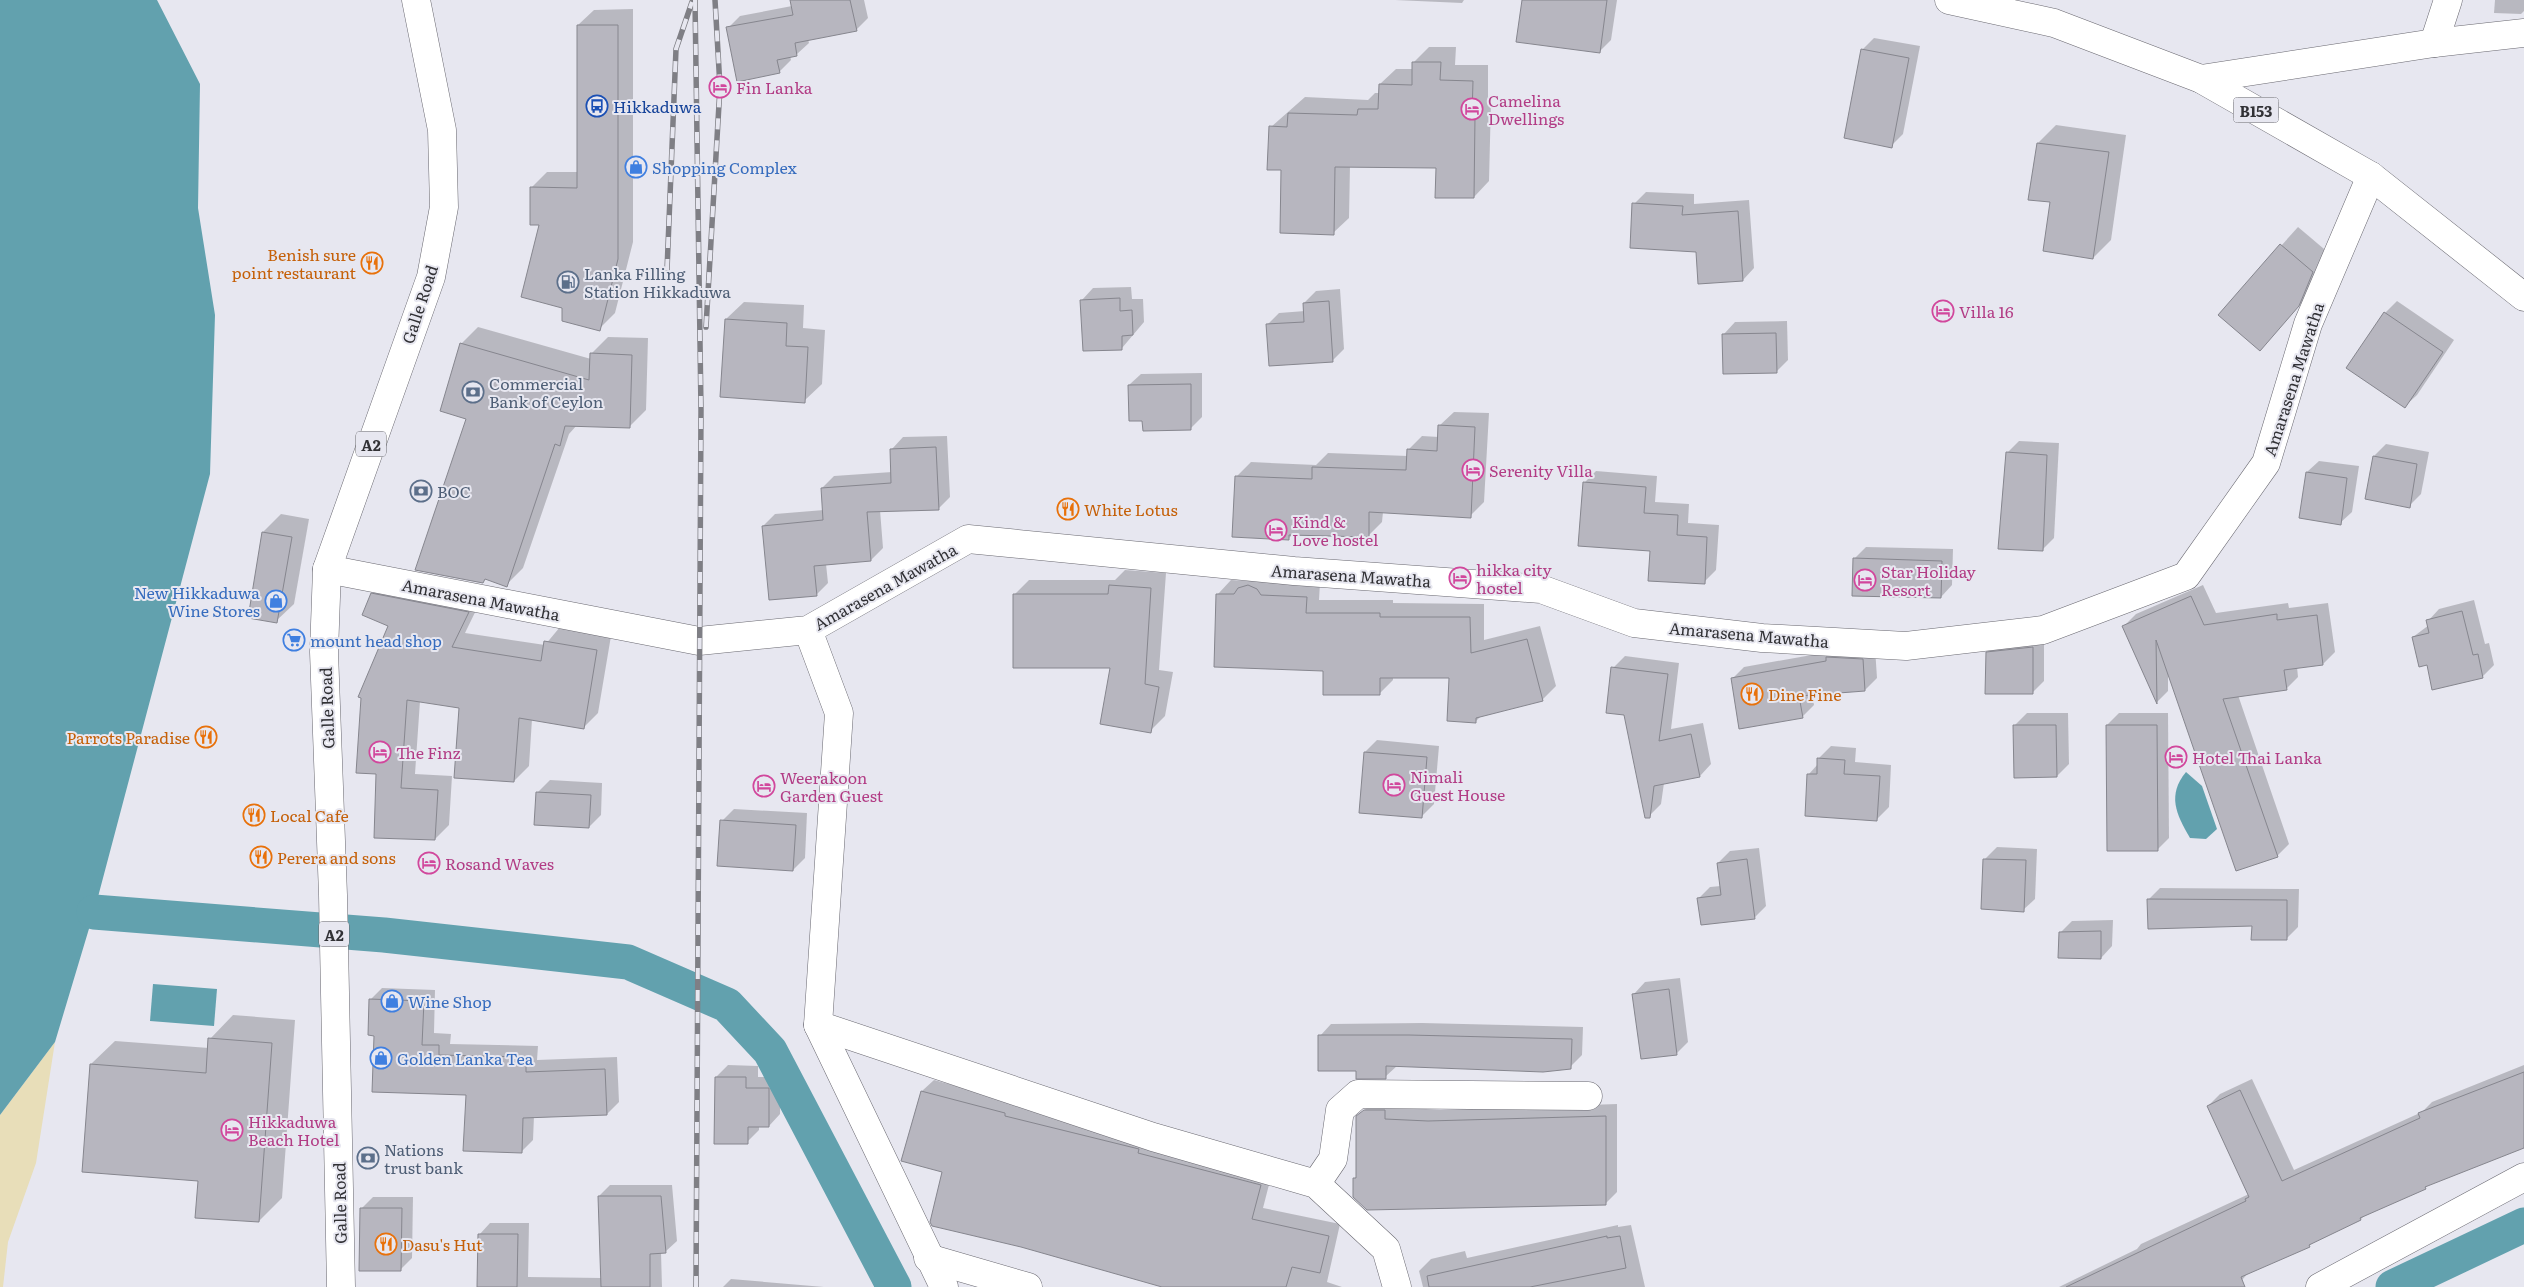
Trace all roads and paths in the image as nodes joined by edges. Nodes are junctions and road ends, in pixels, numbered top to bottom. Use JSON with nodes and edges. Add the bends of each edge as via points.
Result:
{"nodes":[{"id":1,"x":416,"y":0,"type":"edge"},
{"id":2,"x":1949,"y":0,"type":"edge"},
{"id":3,"x":2448,"y":0,"type":"edge"},
{"id":4,"x":2524,"y":33,"type":"edge"},
{"id":5,"x":2434,"y":43,"type":"junction"},
{"id":6,"x":2201,"y":79,"type":"junction"},
{"id":7,"x":2371,"y":176,"type":"junction"},
{"id":8,"x":2524,"y":297,"type":"edge"},
{"id":9,"x":327,"y":569,"type":"junction"},
{"id":10,"x":808,"y":630,"type":"junction"},
{"id":11,"x":818,"y":1025,"type":"junction"},
{"id":12,"x":1588,"y":1096,"type":"dead end"},
{"id":13,"x":2524,"y":1177,"type":"edge"},
{"id":14,"x":1316,"y":1184,"type":"junction"},
{"id":15,"x":928,"y":1258,"type":"junction"},
{"id":16,"x":341,"y":1287,"type":"edge"},
{"id":17,"x":944,"y":1287,"type":"edge"},
{"id":18,"x":1028,"y":1287,"type":"edge"},
{"id":19,"x":1397,"y":1287,"type":"edge"},
{"id":20,"x":2320,"y":1287,"type":"edge"}],
"edges":[{"from":1,"to":9,"type":"main road","name":"Galle Road","number":"A2","via":[[442,130],[444,207],[431,277]]},
{"from":2,"to":6,"type":"main road","number":"B153","via":[[2054,23]]},
{"from":3,"to":5,"type":"main road"},
{"from":4,"to":5,"type":"main road"},
{"from":5,"to":6,"type":"main road"},
{"from":6,"to":7,"type":"main road","number":"B153"},
{"from":7,"to":8,"type":"main road","number":"B153"},
{"from":7,"to":10,"type":"main road","name":"Amarasena Mawatha","via":[[2308,324],[2266,463],[2186,576],[2043,630],[1906,646],[1762,638],[1634,623],[1541,589],[1294,571],[968,540]]},
{"from":9,"to":10,"type":"main road","name":"Amarasena Mawatha","via":[[698,641]]},
{"from":9,"to":16,"type":"main road","name":"Galle Road","number":"A2","via":[[324,652]]},
{"from":10,"to":11,"type":"main road","via":[[838,713]]},
{"from":11,"to":14,"type":"main road","via":[[1153,1138]]},
{"from":11,"to":15,"type":"main road"},
{"from":12,"to":14,"type":"main road","via":[[1358,1094],[1340,1110],[1333,1159]]},
{"from":13,"to":20,"type":"main road"},
{"from":14,"to":19,"type":"main road","via":[[1386,1250]]},
{"from":15,"to":17,"type":"main road"},
{"from":15,"to":18,"type":"main road"}]}
